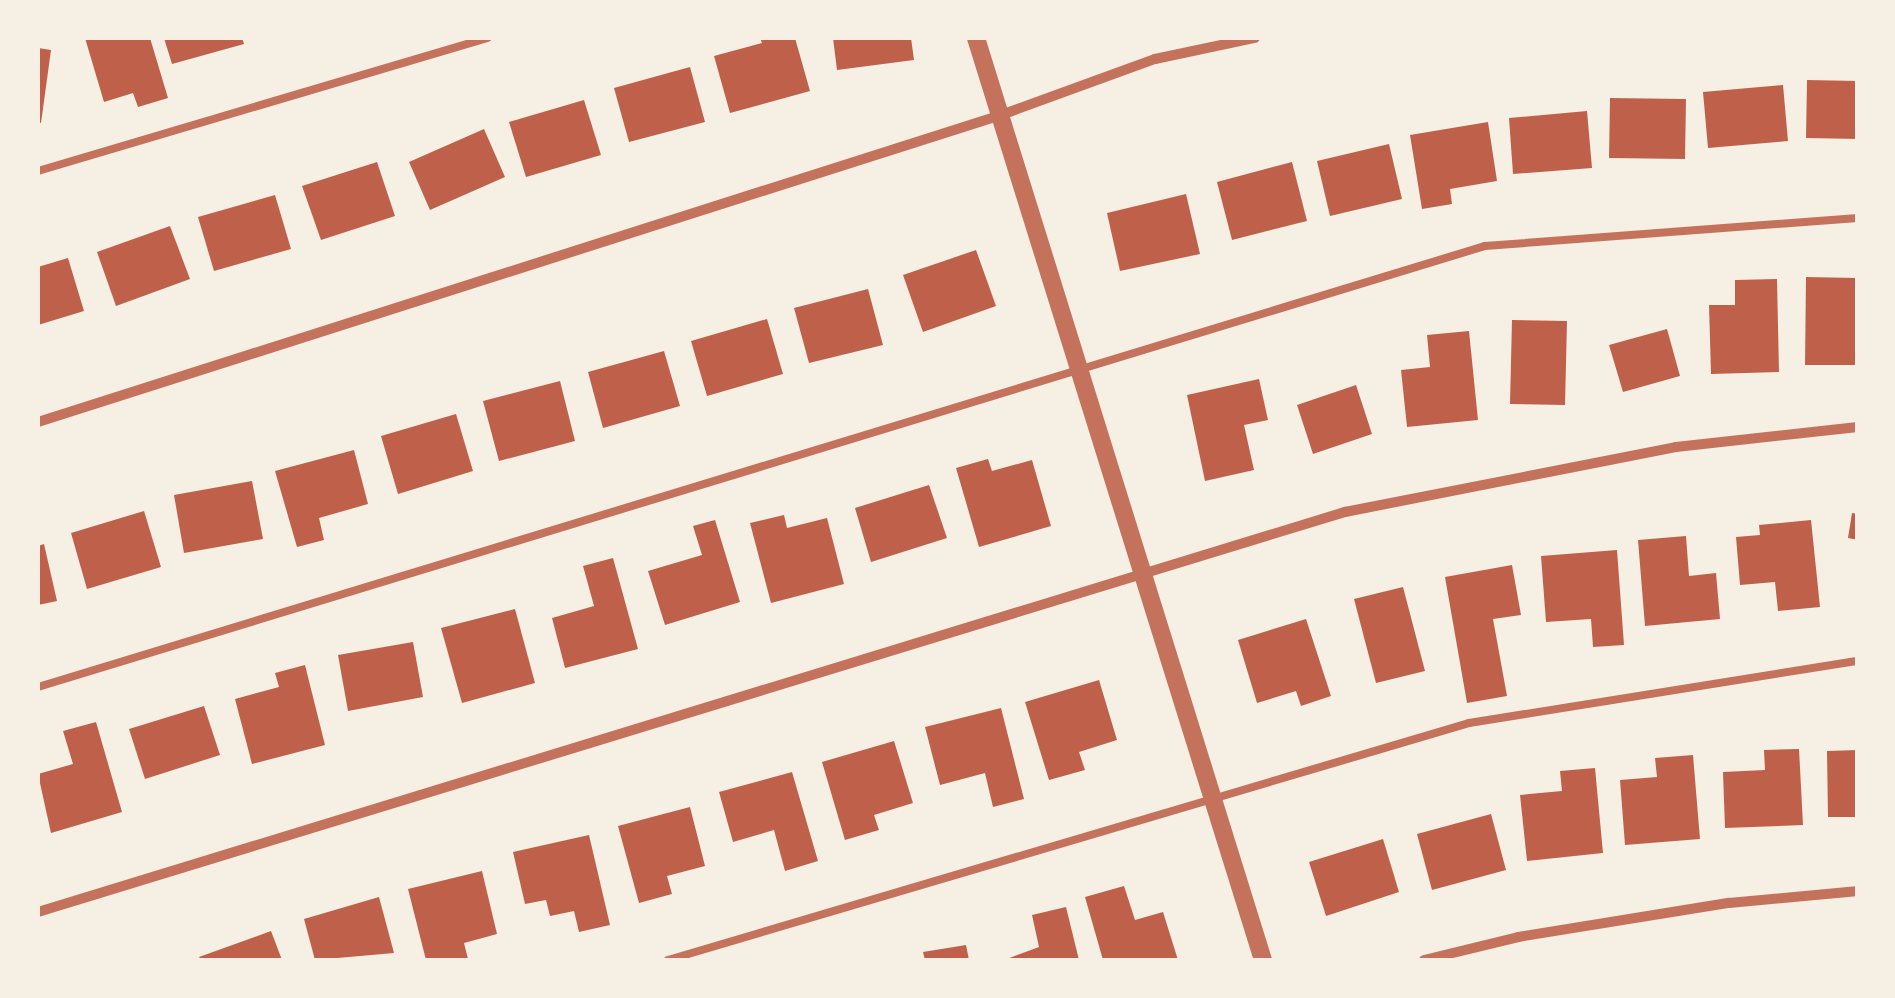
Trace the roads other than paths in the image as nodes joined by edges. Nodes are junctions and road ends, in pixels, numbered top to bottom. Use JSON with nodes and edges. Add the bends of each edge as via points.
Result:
{"nodes":[{"id":1,"x":488,"y":38,"type":"edge"},
{"id":2,"x":976,"y":38,"type":"edge"},
{"id":3,"x":1255,"y":38,"type":"edge"},
{"id":4,"x":1001,"y":115,"type":"junction"},
{"id":5,"x":38,"y":171,"type":"edge"},
{"id":6,"x":1858,"y":218,"type":"edge"},
{"id":7,"x":1080,"y":368,"type":"junction"},
{"id":8,"x":38,"y":422,"type":"edge"},
{"id":9,"x":1858,"y":427,"type":"edge"},
{"id":10,"x":1143,"y":571,"type":"junction"},
{"id":11,"x":1858,"y":661,"type":"edge"},
{"id":12,"x":38,"y":687,"type":"edge"},
{"id":13,"x":1214,"y":800,"type":"junction"},
{"id":14,"x":1858,"y":891,"type":"edge"},
{"id":15,"x":38,"y":912,"type":"edge"},
{"id":16,"x":668,"y":960,"type":"edge"},
{"id":17,"x":1262,"y":960,"type":"edge"},
{"id":18,"x":1424,"y":960,"type":"edge"}],
"edges":[{"from":1,"to":5,"type":"lane"},
{"from":2,"to":4,"type":"street"},
{"from":3,"to":4,"type":"street","via":[[1155,60]]},
{"from":4,"to":7,"type":"street"},
{"from":4,"to":8,"type":"street"},
{"from":6,"to":7,"type":"lane","via":[[1485,246]]},
{"from":7,"to":10,"type":"street"},
{"from":7,"to":12,"type":"lane"},
{"from":9,"to":10,"type":"street","via":[[1755,436],[1559,468],[1345,512]]},
{"from":10,"to":13,"type":"street"},
{"from":10,"to":15,"type":"street"},
{"from":11,"to":13,"type":"lane","via":[[1469,723]]},
{"from":13,"to":16,"type":"lane"},
{"from":13,"to":17,"type":"street"},
{"from":14,"to":18,"type":"street","via":[[1729,903]]}]}
